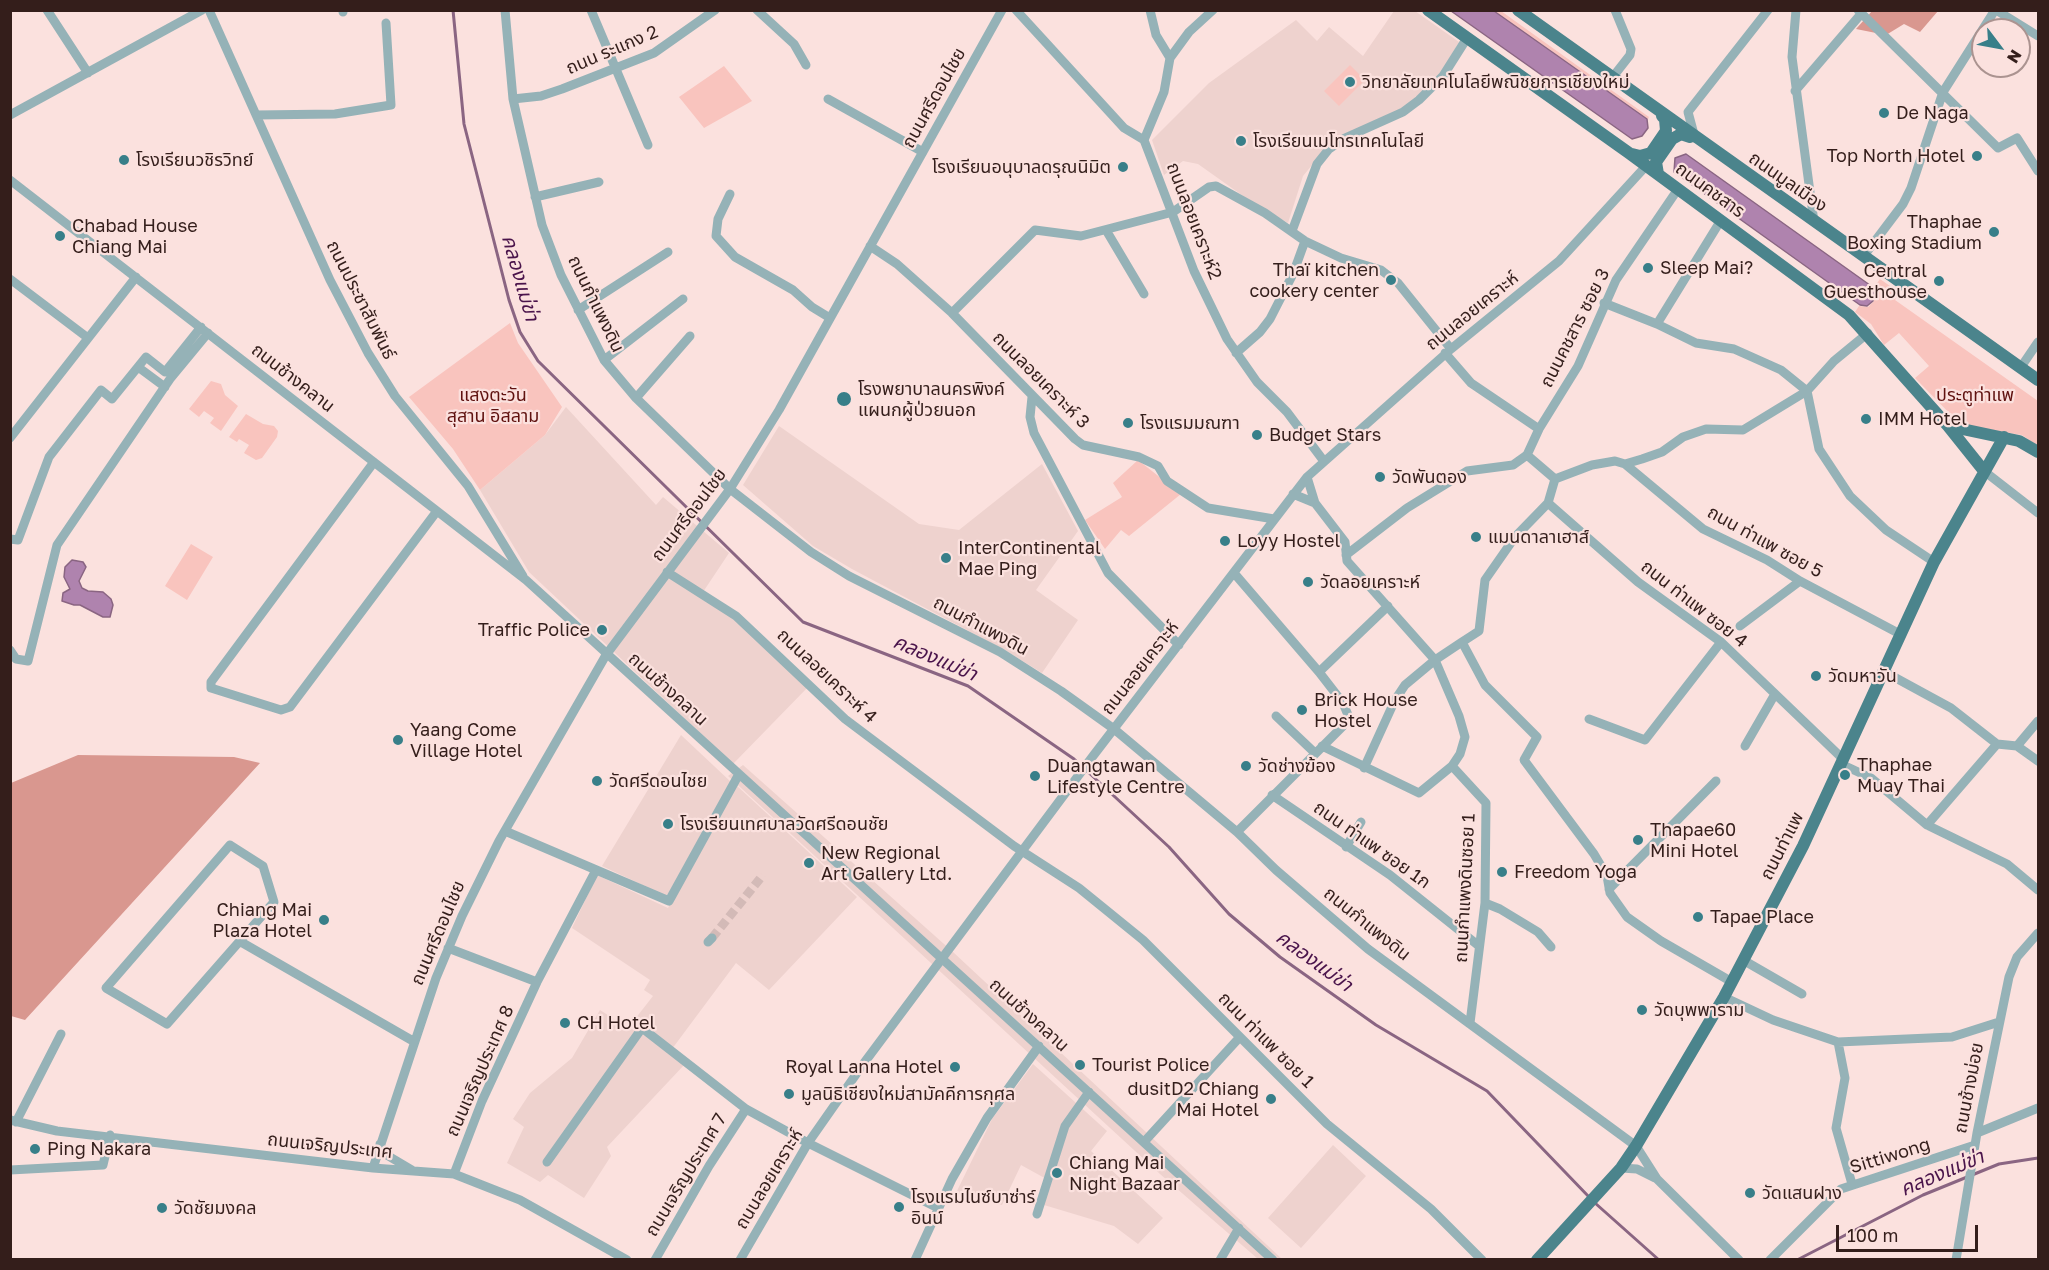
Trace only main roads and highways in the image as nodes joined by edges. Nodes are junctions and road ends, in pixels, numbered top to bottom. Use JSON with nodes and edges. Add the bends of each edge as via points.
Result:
{"nodes":[{"id":1,"x":1428,"y":10,"type":"edge"},
{"id":2,"x":1518,"y":10,"type":"edge"},
{"id":3,"x":1659,"y":112,"type":"junction"},
{"id":4,"x":1695,"y":138,"type":"junction"},
{"id":5,"x":1629,"y":153,"type":"junction"},
{"id":6,"x":1658,"y":174,"type":"junction"},
{"id":7,"x":2038,"y":380,"type":"edge"},
{"id":8,"x":1948,"y":426,"type":"junction"},
{"id":9,"x":2004,"y":437,"type":"junction"},
{"id":10,"x":2038,"y":452,"type":"edge"},
{"id":11,"x":1984,"y":471,"type":"junction"},
{"id":12,"x":1537,"y":1260,"type":"edge"}],
"edges":[{"from":1,"to":5,"type":"main road","name":"ถนนคชสาร"},
{"from":2,"to":3,"type":"main road","name":"ถนนมูลเมือง"},
{"from":3,"to":4,"type":"main road","name":"ถนนมูลเมือง"},
{"from":3,"to":5,"type":"main road","via":[[1665,119],[1666,131],[1651,153]]},
{"from":4,"to":6,"type":"main road","via":[[1681,134],[1672,139],[1656,162]]},
{"from":4,"to":7,"type":"main road","name":"ถนนมูลเมือง"},
{"from":5,"to":6,"type":"main road","name":"ถนนคชสาร"},
{"from":6,"to":8,"type":"main road","name":"ถนนคชสาร","via":[[1840,308],[1868,333]]},
{"from":8,"to":9,"type":"main road"},
{"from":8,"to":11,"type":"main road"},
{"from":9,"to":10,"type":"main road"},
{"from":9,"to":11,"type":"main road","name":"ถนนท่าแพ"},
{"from":11,"to":12,"type":"main road","name":"ถนนท่าแพ","via":[[1934,562],[1803,846],[1724,997],[1636,1146]]}]}
